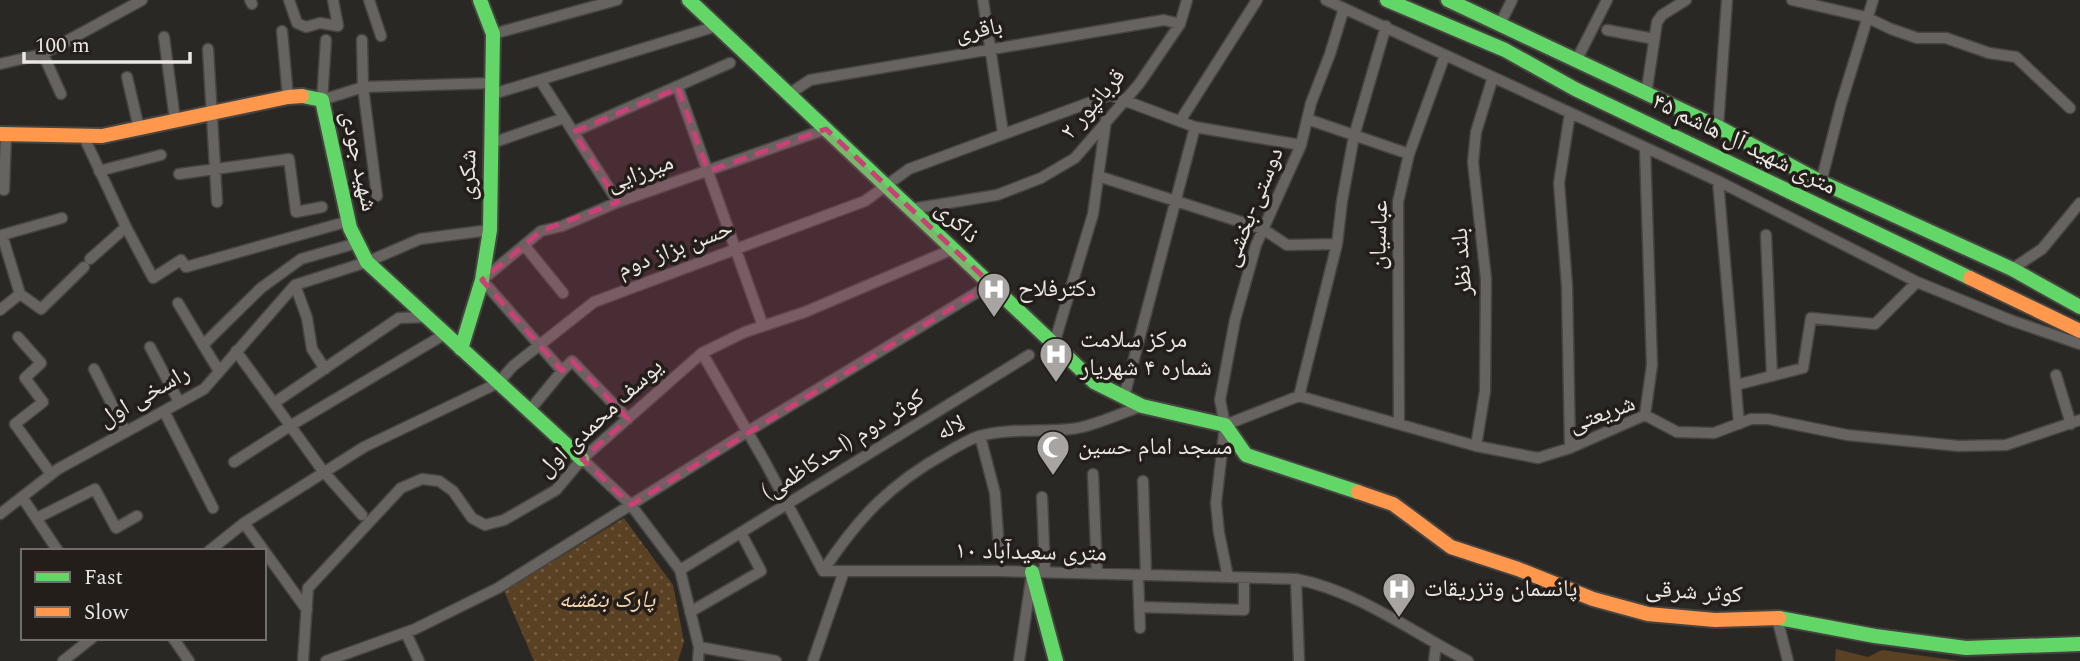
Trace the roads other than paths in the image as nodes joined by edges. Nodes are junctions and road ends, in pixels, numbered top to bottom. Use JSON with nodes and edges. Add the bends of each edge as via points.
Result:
{"nodes":[{"id":1,"x":142,"y":0,"type":"edge"},
{"id":2,"x":289,"y":0,"type":"edge"},
{"id":3,"x":332,"y":0,"type":"edge"},
{"id":4,"x":369,"y":0,"type":"edge"},
{"id":5,"x":480,"y":0,"type":"edge"},
{"id":6,"x":617,"y":0,"type":"edge"},
{"id":7,"x":689,"y":0,"type":"edge"},
{"id":8,"x":983,"y":0,"type":"edge"},
{"id":9,"x":1187,"y":0,"type":"edge"},
{"id":10,"x":1257,"y":0,"type":"edge"},
{"id":11,"x":1326,"y":0,"type":"edge"},
{"id":12,"x":1387,"y":0,"type":"edge"},
{"id":13,"x":1448,"y":0,"type":"edge"},
{"id":14,"x":1512,"y":0,"type":"edge"},
{"id":15,"x":1607,"y":0,"type":"edge"},
{"id":16,"x":1686,"y":0,"type":"edge"},
{"id":17,"x":1727,"y":0,"type":"edge"},
{"id":18,"x":1792,"y":0,"type":"edge"},
{"id":19,"x":1872,"y":0,"type":"edge"},
{"id":20,"x":1344,"y":8,"type":"junction"},
{"id":21,"x":1866,"y":16,"type":"junction"},
{"id":22,"x":1180,"y":24,"type":"junction"},
{"id":23,"x":1500,"y":24,"type":"junction"},
{"id":24,"x":716,"y":26,"type":"junction"},
{"id":25,"x":1386,"y":26,"type":"junction"},
{"id":26,"x":1607,"y":30,"type":"dead end"},
{"id":27,"x":282,"y":31,"type":"dead end"},
{"id":28,"x":493,"y":34,"type":"junction"},
{"id":29,"x":381,"y":36,"type":"dead end"},
{"id":30,"x":164,"y":37,"type":"dead end"},
{"id":31,"x":1654,"y":39,"type":"junction"},
{"id":32,"x":326,"y":40,"type":"dead end"},
{"id":33,"x":362,"y":40,"type":"dead end"},
{"id":34,"x":208,"y":49,"type":"dead end"},
{"id":35,"x":991,"y":49,"type":"junction"},
{"id":36,"x":43,"y":54,"type":"junction"},
{"id":37,"x":1445,"y":55,"type":"junction"},
{"id":38,"x":1576,"y":61,"type":"junction"},
{"id":39,"x":730,"y":63,"type":"dead end"},
{"id":40,"x":0,"y":64,"type":"edge"},
{"id":41,"x":127,"y":77,"type":"dead end"},
{"id":42,"x":1493,"y":77,"type":"junction"},
{"id":43,"x":540,"y":80,"type":"junction"},
{"id":44,"x":363,"y":87,"type":"junction"},
{"id":45,"x":493,"y":88,"type":"junction"},
{"id":46,"x":678,"y":88,"type":"junction"},
{"id":47,"x":61,"y":94,"type":"dead end"},
{"id":48,"x":789,"y":94,"type":"junction"},
{"id":49,"x":1646,"y":94,"type":"junction"},
{"id":50,"x":288,"y":97,"type":"junction"},
{"id":51,"x":1124,"y":99,"type":"junction"},
{"id":52,"x":322,"y":100,"type":"junction"},
{"id":53,"x":2070,"y":108,"type":"dead end"},
{"id":54,"x":213,"y":113,"type":"junction"},
{"id":55,"x":1570,"y":113,"type":"junction"},
{"id":56,"x":564,"y":118,"type":"junction"},
{"id":57,"x":1307,"y":119,"type":"junction"},
{"id":58,"x":175,"y":120,"type":"junction"},
{"id":59,"x":1106,"y":120,"type":"junction"},
{"id":60,"x":1180,"y":121,"type":"junction"},
{"id":61,"x":1195,"y":127,"type":"junction"},
{"id":62,"x":1718,"y":127,"type":"junction"},
{"id":63,"x":139,"y":128,"type":"junction"},
{"id":64,"x":826,"y":129,"type":"junction"},
{"id":65,"x":573,"y":132,"type":"junction"},
{"id":66,"x":1003,"y":133,"type":"junction"},
{"id":67,"x":3,"y":134,"type":"edge"},
{"id":68,"x":83,"y":135,"type":"junction"},
{"id":69,"x":1354,"y":136,"type":"junction"},
{"id":70,"x":492,"y":143,"type":"junction"},
{"id":71,"x":1301,"y":145,"type":"junction"},
{"id":72,"x":1645,"y":148,"type":"junction"},
{"id":73,"x":1409,"y":154,"type":"junction"},
{"id":74,"x":162,"y":155,"type":"dead end"},
{"id":75,"x":216,"y":169,"type":"junction"},
{"id":76,"x":99,"y":170,"type":"junction"},
{"id":77,"x":708,"y":171,"type":"junction"},
{"id":78,"x":179,"y":174,"type":"dead end"},
{"id":79,"x":1098,"y":176,"type":"junction"},
{"id":80,"x":1718,"y":181,"type":"junction"},
{"id":81,"x":1821,"y":182,"type":"junction"},
{"id":82,"x":886,"y":186,"type":"junction"},
{"id":83,"x":4,"y":190,"type":"dead end"},
{"id":84,"x":377,"y":196,"type":"dead end"},
{"id":85,"x":1175,"y":201,"type":"junction"},
{"id":86,"x":217,"y":202,"type":"dead end"},
{"id":87,"x":618,"y":202,"type":"junction"},
{"id":88,"x":2080,"y":203,"type":"edge"},
{"id":89,"x":322,"y":207,"type":"dead end"},
{"id":90,"x":911,"y":209,"type":"junction"},
{"id":91,"x":62,"y":218,"type":"dead end"},
{"id":92,"x":349,"y":221,"type":"junction"},
{"id":93,"x":126,"y":228,"type":"junction"},
{"id":94,"x":1263,"y":229,"type":"junction"},
{"id":95,"x":490,"y":230,"type":"junction"},
{"id":96,"x":1766,"y":235,"type":"dead end"},
{"id":97,"x":357,"y":243,"type":"junction"},
{"id":98,"x":1337,"y":244,"type":"junction"},
{"id":99,"x":524,"y":245,"type":"junction"},
{"id":100,"x":735,"y":248,"type":"junction"},
{"id":101,"x":953,"y":249,"type":"junction"},
{"id":102,"x":367,"y":262,"type":"junction"},
{"id":103,"x":2012,"y":269,"type":"junction"},
{"id":104,"x":482,"y":280,"type":"junction"},
{"id":105,"x":1917,"y":282,"type":"junction"},
{"id":106,"x":991,"y":284,"type":"junction"},
{"id":107,"x":295,"y":285,"type":"junction"},
{"id":108,"x":562,"y":293,"type":"dead end"},
{"id":109,"x":20,"y":294,"type":"junction"},
{"id":110,"x":2079,"y":302,"type":"edge"},
{"id":111,"x":178,"y":303,"type":"dead end"},
{"id":112,"x":0,"y":310,"type":"edge"},
{"id":113,"x":426,"y":317,"type":"junction"},
{"id":114,"x":763,"y":326,"type":"junction"},
{"id":115,"x":2080,"y":331,"type":"edge"},
{"id":116,"x":445,"y":334,"type":"junction"},
{"id":117,"x":18,"y":337,"type":"dead end"},
{"id":118,"x":1054,"y":344,"type":"junction"},
{"id":119,"x":2080,"y":344,"type":"edge"},
{"id":120,"x":202,"y":345,"type":"junction"},
{"id":121,"x":539,"y":345,"type":"junction"},
{"id":122,"x":150,"y":347,"type":"dead end"},
{"id":123,"x":461,"y":349,"type":"junction"},
{"id":124,"x":236,"y":351,"type":"junction"},
{"id":125,"x":702,"y":353,"type":"junction"},
{"id":126,"x":1029,"y":355,"type":"dead end"},
{"id":127,"x":94,"y":369,"type":"dead end"},
{"id":128,"x":324,"y":369,"type":"junction"},
{"id":129,"x":219,"y":371,"type":"junction"},
{"id":130,"x":562,"y":371,"type":"junction"},
{"id":131,"x":2056,"y":375,"type":"dead end"},
{"id":132,"x":1772,"y":376,"type":"junction"},
{"id":133,"x":498,"y":383,"type":"junction"},
{"id":134,"x":1736,"y":385,"type":"junction"},
{"id":135,"x":1299,"y":396,"type":"junction"},
{"id":136,"x":1124,"y":397,"type":"junction"},
{"id":137,"x":178,"y":402,"type":"junction"},
{"id":138,"x":274,"y":403,"type":"junction"},
{"id":139,"x":1142,"y":406,"type":"junction"},
{"id":140,"x":163,"y":411,"type":"junction"},
{"id":141,"x":530,"y":411,"type":"junction"},
{"id":142,"x":1645,"y":415,"type":"junction"},
{"id":143,"x":628,"y":419,"type":"junction"},
{"id":144,"x":2076,"y":422,"type":"edge"},
{"id":145,"x":1399,"y":423,"type":"junction"},
{"id":146,"x":1739,"y":424,"type":"junction"},
{"id":147,"x":1224,"y":425,"type":"junction"},
{"id":148,"x":290,"y":426,"type":"junction"},
{"id":149,"x":125,"y":432,"type":"junction"},
{"id":150,"x":747,"y":432,"type":"junction"},
{"id":151,"x":979,"y":436,"type":"junction"},
{"id":152,"x":1476,"y":446,"type":"junction"},
{"id":153,"x":1570,"y":448,"type":"junction"},
{"id":154,"x":582,"y":459,"type":"junction"},
{"id":155,"x":234,"y":462,"type":"dead end"},
{"id":156,"x":323,"y":471,"type":"junction"},
{"id":157,"x":51,"y":474,"type":"junction"},
{"id":158,"x":1093,"y":474,"type":"dead end"},
{"id":159,"x":1143,"y":481,"type":"dead end"},
{"id":160,"x":22,"y":497,"type":"junction"},
{"id":161,"x":1042,"y":497,"type":"dead end"},
{"id":162,"x":788,"y":504,"type":"junction"},
{"id":163,"x":631,"y":505,"type":"junction"},
{"id":164,"x":213,"y":508,"type":"dead end"},
{"id":165,"x":0,"y":514,"type":"edge"},
{"id":166,"x":362,"y":515,"type":"dead end"},
{"id":167,"x":137,"y":516,"type":"dead end"},
{"id":168,"x":37,"y":518,"type":"junction"},
{"id":169,"x":244,"y":523,"type":"junction"},
{"id":170,"x":741,"y":533,"type":"junction"},
{"id":171,"x":57,"y":549,"type":"edge"},
{"id":172,"x":212,"y":549,"type":"edge"},
{"id":173,"x":263,"y":549,"type":"edge"},
{"id":174,"x":999,"y":549,"type":"dead end"},
{"id":175,"x":266,"y":553,"type":"edge"},
{"id":176,"x":680,"y":570,"type":"junction"},
{"id":177,"x":824,"y":571,"type":"junction"},
{"id":178,"x":844,"y":571,"type":"junction"},
{"id":179,"x":1038,"y":572,"type":"junction"},
{"id":180,"x":1097,"y":574,"type":"junction"},
{"id":181,"x":1142,"y":575,"type":"junction"},
{"id":182,"x":1228,"y":577,"type":"junction"},
{"id":183,"x":1244,"y":578,"type":"junction"},
{"id":184,"x":1296,"y":579,"type":"junction"},
{"id":185,"x":1139,"y":607,"type":"junction"},
{"id":186,"x":307,"y":610,"type":"junction"},
{"id":187,"x":690,"y":612,"type":"junction"},
{"id":188,"x":1777,"y":618,"type":"junction"},
{"id":189,"x":1140,"y":628,"type":"dead end"},
{"id":190,"x":406,"y":633,"type":"junction"},
{"id":191,"x":89,"y":640,"type":"edge"},
{"id":192,"x":174,"y":640,"type":"edge"},
{"id":193,"x":2080,"y":644,"type":"edge"},
{"id":194,"x":1436,"y":645,"type":"junction"},
{"id":195,"x":699,"y":647,"type":"junction"},
{"id":196,"x":63,"y":661,"type":"edge"},
{"id":197,"x":189,"y":661,"type":"edge"},
{"id":198,"x":303,"y":661,"type":"edge"},
{"id":199,"x":326,"y":661,"type":"edge"},
{"id":200,"x":419,"y":661,"type":"edge"},
{"id":201,"x":698,"y":661,"type":"edge"},
{"id":202,"x":776,"y":661,"type":"edge"},
{"id":203,"x":813,"y":661,"type":"edge"},
{"id":204,"x":1019,"y":661,"type":"edge"},
{"id":205,"x":1056,"y":661,"type":"edge"},
{"id":206,"x":1299,"y":661,"type":"edge"},
{"id":207,"x":1434,"y":661,"type":"edge"},
{"id":208,"x":1468,"y":661,"type":"edge"},
{"id":209,"x":1788,"y":661,"type":"edge"}],
"edges":[{"from":1,"to":36,"type":"street"},
{"from":2,"to":3,"type":"street","via":[[297,23],[306,27],[320,23],[338,26]]},
{"from":4,"to":29,"type":"street"},
{"from":5,"to":28,"type":"main road","name":"شکری"},
{"from":6,"to":28,"type":"street"},
{"from":7,"to":24,"type":"main road","name":"ذاکری"},
{"from":8,"to":35,"type":"street"},
{"from":9,"to":22,"type":"street","name":"قربانپور ۲"},
{"from":10,"to":60,"type":"street"},
{"from":11,"to":20,"type":"street"},
{"from":12,"to":115,"type":"main road","name":"۴۵ متری شهید آل هاشم","via":[[1505,50],[1586,94]]},
{"from":13,"to":23,"type":"main road","name":"۴۵ متری شهید آل هاشم"},
{"from":14,"to":23,"type":"street"},
{"from":15,"to":38,"type":"street"},
{"from":16,"to":31,"type":"street","via":[[1662,15]]},
{"from":17,"to":62,"type":"street"},
{"from":18,"to":21,"type":"street"},
{"from":19,"to":21,"type":"street"},
{"from":20,"to":25,"type":"street"},
{"from":20,"to":57,"type":"street","name":"دوستی-بخشی"},
{"from":21,"to":53,"type":"street","via":[[1917,38],[1946,38],[2016,57]]},
{"from":21,"to":81,"type":"street"},
{"from":22,"to":35,"type":"street","name":"باقری","via":[[1164,20]]},
{"from":22,"to":51,"type":"street","name":"قربانپور ۲"},
{"from":23,"to":38,"type":"main road","name":"۴۵ متری شهید آل هاشم"},
{"from":24,"to":43,"type":"street"},
{"from":24,"to":48,"type":"main road","name":"ذاکری"},
{"from":25,"to":37,"type":"street"},
{"from":25,"to":69,"type":"street"},
{"from":26,"to":31,"type":"street"},
{"from":27,"to":50,"type":"street"},
{"from":28,"to":45,"type":"main road","name":"شکری"},
{"from":30,"to":58,"type":"street"},
{"from":31,"to":49,"type":"street"},
{"from":32,"to":52,"type":"street"},
{"from":33,"to":44,"type":"street"},
{"from":34,"to":54,"type":"street"},
{"from":35,"to":48,"type":"street","name":"باقری","via":[[810,80]]},
{"from":35,"to":66,"type":"street"},
{"from":36,"to":40,"type":"street"},
{"from":36,"to":47,"type":"street"},
{"from":37,"to":42,"type":"street"},
{"from":37,"to":73,"type":"street","name":"عباسیان"},
{"from":38,"to":49,"type":"main road","name":"۴۵ متری شهید آل هاشم"},
{"from":39,"to":46,"type":"street"},
{"from":41,"to":63,"type":"street"},
{"from":42,"to":55,"type":"street"},
{"from":42,"to":152,"type":"street","name":"بلند نظر","via":[[1476,132],[1473,162],[1486,279],[1485,391]]},
{"from":43,"to":45,"type":"street"},
{"from":43,"to":56,"type":"street"},
{"from":44,"to":45,"type":"street"},
{"from":44,"to":52,"type":"street"},
{"from":44,"to":84,"type":"street"},
{"from":45,"to":70,"type":"main road","name":"شکری"},
{"from":46,"to":65,"type":"street"},
{"from":46,"to":77,"type":"street"},
{"from":48,"to":64,"type":"main road","name":"ذاکری"},
{"from":49,"to":62,"type":"main road","name":"۴۵ متری شهید آل هاشم"},
{"from":50,"to":52,"type":"main road","name":"شهید جودی"},
{"from":50,"to":54,"type":"main road","name":"شهید جودی"},
{"from":51,"to":59,"type":"street","name":"قربانپور ۲"},
{"from":51,"to":60,"type":"street"},
{"from":51,"to":66,"type":"street","name":"حسن بزاز دوم","via":[[1110,95]]},
{"from":52,"to":92,"type":"main road","name":"شهید جودی"},
{"from":54,"to":58,"type":"main road","name":"شهید جودی"},
{"from":54,"to":75,"type":"street"},
{"from":55,"to":72,"type":"street"},
{"from":55,"to":153,"type":"street","via":[[1559,183],[1567,286]]},
{"from":56,"to":65,"type":"street"},
{"from":56,"to":70,"type":"street"},
{"from":57,"to":69,"type":"street"},
{"from":57,"to":71,"type":"street","name":"دوستی-بخشی"},
{"from":58,"to":63,"type":"main road","name":"شهید جودی"},
{"from":59,"to":79,"type":"street"},
{"from":59,"to":90,"type":"street","name":"قربانپور ۲","via":[[1075,158],[1041,178],[998,195]]},
{"from":60,"to":61,"type":"street"},
{"from":61,"to":71,"type":"street"},
{"from":61,"to":85,"type":"street"},
{"from":62,"to":81,"type":"main road","name":"۴۵ متری شهید آل هاشم"},
{"from":63,"to":68,"type":"main road","name":"شهید جودی"},
{"from":64,"to":77,"type":"street","name":"میرزایی"},
{"from":64,"to":82,"type":"main road","name":"ذاکری"},
{"from":65,"to":87,"type":"street"},
{"from":66,"to":82,"type":"street","name":"حسن بزاز دوم","via":[[909,169]]},
{"from":67,"to":68,"type":"main road","name":"شهید جودی"},
{"from":67,"to":83,"type":"street"},
{"from":68,"to":76,"type":"street"},
{"from":69,"to":73,"type":"street"},
{"from":69,"to":98,"type":"street"},
{"from":70,"to":95,"type":"main road","name":"شکری"},
{"from":71,"to":94,"type":"street","name":"دوستی-بخشی"},
{"from":72,"to":80,"type":"street"},
{"from":72,"to":142,"type":"street","via":[[1652,365]]},
{"from":73,"to":145,"type":"street","name":"عباسیان","via":[[1398,202]]},
{"from":74,"to":76,"type":"street"},
{"from":75,"to":78,"type":"street"},
{"from":75,"to":86,"type":"street"},
{"from":75,"to":89,"type":"street","via":[[289,159],[296,212]]},
{"from":76,"to":93,"type":"street"},
{"from":77,"to":87,"type":"street","name":"میرزایی"},
{"from":77,"to":100,"type":"street"},
{"from":79,"to":85,"type":"street"},
{"from":79,"to":118,"type":"street","via":[[1093,214]]},
{"from":80,"to":105,"type":"street"},
{"from":80,"to":134,"type":"street"},
{"from":81,"to":103,"type":"main road","name":"۴۵ متری شهید آل هاشم"},
{"from":82,"to":90,"type":"main road","name":"ذاکری"},
{"from":82,"to":100,"type":"street","name":"حسن بزاز دوم","via":[[865,201]]},
{"from":85,"to":94,"type":"street"},
{"from":85,"to":136,"type":"street"},
{"from":87,"to":99,"type":"street","name":"میرزایی","via":[[541,231]]},
{"from":88,"to":103,"type":"street","via":[[2042,249]]},
{"from":90,"to":101,"type":"main road","name":"ذاکری"},
{"from":91,"to":109,"type":"street","via":[[2,235]]},
{"from":92,"to":93,"type":"street","via":[[186,267],[181,260],[153,278]]},
{"from":92,"to":97,"type":"main road","name":"شهید جودی"},
{"from":93,"to":109,"type":"street","via":[[41,309]]},
{"from":94,"to":98,"type":"street","via":[[1287,245]]},
{"from":94,"to":147,"type":"street","name":"دوستی-بخشی","via":[[1235,320],[1220,400]]},
{"from":95,"to":102,"type":"street","via":[[420,239]]},
{"from":95,"to":104,"type":"main road","name":"شکری"},
{"from":96,"to":132,"type":"street"},
{"from":97,"to":102,"type":"main road","name":"شهید جودی"},
{"from":97,"to":120,"type":"street","via":[[300,259],[261,288]]},
{"from":98,"to":135,"type":"street"},
{"from":99,"to":104,"type":"street","name":"میرزایی"},
{"from":99,"to":108,"type":"street"},
{"from":100,"to":114,"type":"street"},
{"from":100,"to":121,"type":"street","name":"حسن بزاز دوم","via":[[594,302]]},
{"from":101,"to":106,"type":"main road","name":"ذاکری"},
{"from":101,"to":114,"type":"street","name":"یوسف محمدی اول"},
{"from":102,"to":107,"type":"street"},
{"from":102,"to":113,"type":"main road","name":"شهید جودی"},
{"from":103,"to":110,"type":"main road","name":"۴۵ متری شهید آل هاشم"},
{"from":104,"to":121,"type":"street"},
{"from":104,"to":123,"type":"main road","name":"شکری"},
{"from":105,"to":119,"type":"street"},
{"from":105,"to":132,"type":"street","via":[[1875,324],[1811,318],[1802,368]]},
{"from":106,"to":118,"type":"main road","name":"ذاکری"},
{"from":106,"to":150,"type":"street"},
{"from":107,"to":124,"type":"street","name":"راسخی اول"},
{"from":107,"to":128,"type":"street","via":[[312,349]]},
{"from":109,"to":112,"type":"street"},
{"from":111,"to":120,"type":"street"},
{"from":113,"to":116,"type":"main road","name":"شهید جودی"},
{"from":113,"to":128,"type":"street","via":[[400,318]]},
{"from":114,"to":125,"type":"street","name":"یوسف محمدی اول"},
{"from":116,"to":123,"type":"main road","name":"شهید جودی"},
{"from":116,"to":148,"type":"street"},
{"from":117,"to":157,"type":"street","via":[[41,363],[25,378],[43,402],[15,424]]},
{"from":118,"to":136,"type":"main road","name":"ذاکری","via":[[1094,382]]},
{"from":120,"to":129,"type":"street"},
{"from":121,"to":130,"type":"street"},
{"from":121,"to":133,"type":"street","name":"حسن بزاز دوم"},
{"from":122,"to":137,"type":"street"},
{"from":123,"to":133,"type":"main road","name":"شهید جودی"},
{"from":124,"to":129,"type":"street","name":"راسخی اول"},
{"from":124,"to":138,"type":"street"},
{"from":125,"to":143,"type":"street","name":"یوسف محمدی اول"},
{"from":125,"to":150,"type":"street"},
{"from":126,"to":162,"type":"street","name":"کوثر دوم (احدکاظمی)"},
{"from":127,"to":149,"type":"street"},
{"from":128,"to":138,"type":"street"},
{"from":129,"to":137,"type":"street","name":"راسخی اول","via":[[204,389]]},
{"from":130,"to":141,"type":"street"},
{"from":130,"to":143,"type":"street","via":[[572,360]]},
{"from":131,"to":144,"type":"street"},
{"from":132,"to":134,"type":"street"},
{"from":133,"to":141,"type":"main road","name":"شهید جودی"},
{"from":133,"to":156,"type":"street","name":"حسن بزاز دوم"},
{"from":134,"to":146,"type":"street"},
{"from":135,"to":145,"type":"street","name":"شریعتی"},
{"from":135,"to":147,"type":"street"},
{"from":136,"to":139,"type":"main road","name":"ذاکری"},
{"from":137,"to":140,"type":"street","name":"راسخی اول"},
{"from":138,"to":148,"type":"street"},
{"from":139,"to":147,"type":"main road","name":"ذاکری"},
{"from":139,"to":151,"type":"street","name":"لاله","via":[[1073,429]]},
{"from":140,"to":149,"type":"street","name":"راسخی اول"},
{"from":140,"to":164,"type":"street"},
{"from":141,"to":154,"type":"main road","name":"شهید جودی"},
{"from":142,"to":146,"type":"street","name":"شریعتی","via":[[1677,432],[1714,433]]},
{"from":142,"to":153,"type":"street","name":"شریعتی"},
{"from":143,"to":154,"type":"street","name":"یوسف محمدی اول"},
{"from":144,"to":146,"type":"street","name":"شریعتی","via":[[2007,444],[1959,446],[1847,435],[1768,419]]},
{"from":145,"to":152,"type":"street","name":"شریعتی"},
{"from":147,"to":182,"type":"street","name":"دوستی-بخشی","via":[[1216,503]]},
{"from":147,"to":188,"type":"main road","name":"کوثر شرقی","via":[[1247,455],[1393,504],[1451,547],[1593,599],[1648,614],[1715,620]]},
{"from":148,"to":155,"type":"street"},
{"from":148,"to":156,"type":"street"},
{"from":149,"to":157,"type":"street","name":"راسخی اول"},
{"from":150,"to":162,"type":"street"},
{"from":150,"to":163,"type":"street"},
{"from":151,"to":174,"type":"street","via":[[995,493]]},
{"from":151,"to":177,"type":"street","name":"لاله","via":[[917,469],[883,496],[848,533]]},
{"from":152,"to":153,"type":"street","name":"شریعتی","via":[[1538,458]]},
{"from":154,"to":163,"type":"street"},
{"from":154,"to":186,"type":"street","name":"یوسف محمدی اول","via":[[556,490],[504,520],[485,525],[439,481],[422,479],[401,488],[308,588]]},
{"from":156,"to":166,"type":"street"},
{"from":156,"to":169,"type":"street","name":"حسن بزاز دوم"},
{"from":157,"to":160,"type":"street","name":"راسخی اول"},
{"from":158,"to":180,"type":"street"},
{"from":159,"to":181,"type":"street"},
{"from":160,"to":165,"type":"street","name":"راسخی اول"},
{"from":160,"to":168,"type":"street"},
{"from":161,"to":179,"type":"street"},
{"from":162,"to":170,"type":"street","name":"کوثر دوم (احدکاظمی)"},
{"from":162,"to":177,"type":"street"},
{"from":163,"to":176,"type":"street"},
{"from":163,"to":190,"type":"street","via":[[498,588]]},
{"from":167,"to":168,"type":"street","via":[[116,528],[95,489]]},
{"from":168,"to":171,"type":"street"},
{"from":169,"to":172,"type":"street","name":"حسن بزاز دوم"},
{"from":169,"to":173,"type":"street"},
{"from":170,"to":176,"type":"street","name":"کوثر دوم (احدکاظمی)"},
{"from":170,"to":187,"type":"street","via":[[761,571]]},
{"from":175,"to":186,"type":"street"},
{"from":176,"to":187,"type":"street"},
{"from":177,"to":178,"type":"street","name":"۱۰ متری سعیدآباد"},
{"from":178,"to":179,"type":"street","name":"۱۰ متری سعیدآباد"},
{"from":178,"to":203,"type":"street"},
{"from":179,"to":180,"type":"street","name":"۱۰ متری سعیدآباد"},
{"from":179,"to":204,"type":"street"},
{"from":179,"to":205,"type":"main road"},
{"from":180,"to":181,"type":"street","name":"۱۰ متری سعیدآباد"},
{"from":181,"to":182,"type":"street","name":"۱۰ متری سعیدآباد"},
{"from":181,"to":185,"type":"street"},
{"from":182,"to":183,"type":"street","name":"۱۰ متری سعیدآباد"},
{"from":183,"to":184,"type":"street","name":"۱۰ متری سعیدآباد"},
{"from":183,"to":185,"type":"street","via":[[1244,610]]},
{"from":184,"to":194,"type":"street","name":"۱۰ متری سعیدآباد","via":[[1345,594]]},
{"from":184,"to":206,"type":"street"},
{"from":185,"to":189,"type":"street"},
{"from":186,"to":198,"type":"street","name":"یوسف محمدی اول"},
{"from":187,"to":195,"type":"street"},
{"from":188,"to":193,"type":"main road","name":"کوثر شرقی","via":[[1966,648]]},
{"from":188,"to":209,"type":"street"},
{"from":190,"to":199,"type":"street"},
{"from":190,"to":200,"type":"street"},
{"from":191,"to":196,"type":"street"},
{"from":192,"to":197,"type":"street"},
{"from":194,"to":207,"type":"street"},
{"from":194,"to":208,"type":"street","name":"۱۰ متری سعیدآباد"},
{"from":195,"to":201,"type":"street"},
{"from":195,"to":202,"type":"street"}]}
